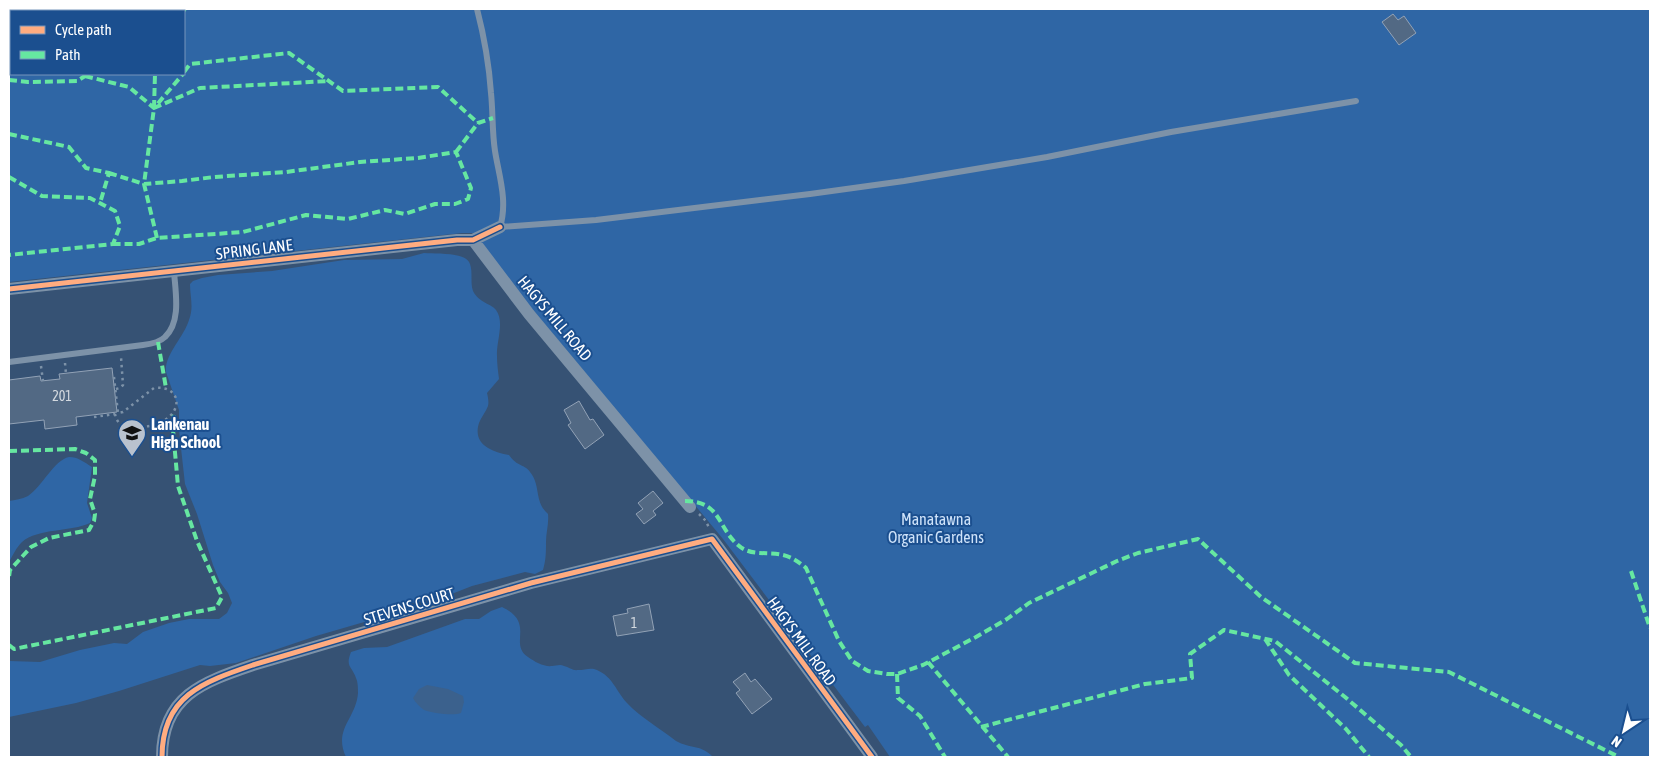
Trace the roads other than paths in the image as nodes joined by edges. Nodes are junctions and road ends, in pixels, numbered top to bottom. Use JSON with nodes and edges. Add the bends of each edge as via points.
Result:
{"nodes":[{"id":1,"x":477,"y":9,"type":"edge"},
{"id":2,"x":1356,"y":101,"type":"dead end"},
{"id":3,"x":500,"y":227,"type":"junction"},
{"id":4,"x":473,"y":240,"type":"junction"},
{"id":5,"x":174,"y":271,"type":"junction"},
{"id":6,"x":9,"y":289,"type":"edge"},
{"id":7,"x":9,"y":362,"type":"edge"},
{"id":8,"x":690,"y":507,"type":"road end"},
{"id":9,"x":712,"y":539,"type":"joint"},
{"id":10,"x":162,"y":757,"type":"edge"},
{"id":11,"x":872,"y":757,"type":"edge"}],
"edges":[{"from":1,"to":3,"type":"lane","via":[[492,94],[495,151],[502,180]]},
{"from":2,"to":3,"type":"lane","via":[[904,181],[561,224]]},
{"from":3,"to":4,"type":"street","name":"SPRING LANE"},
{"from":4,"to":5,"type":"street","name":"SPRING LANE"},
{"from":4,"to":8,"type":"street","name":"HAGYS MILL ROAD","via":[[524,308]]},
{"from":5,"to":6,"type":"street","name":"SPRING LANE"},
{"from":5,"to":7,"type":"lane","via":[[174,321],[170,331],[158,342]]},
{"from":9,"to":10,"type":"street","name":"STEVENS COURT","via":[[531,583],[214,679],[190,693],[174,711],[164,735]]},
{"from":9,"to":11,"type":"street","name":"HAGYS MILL ROAD"}]}
